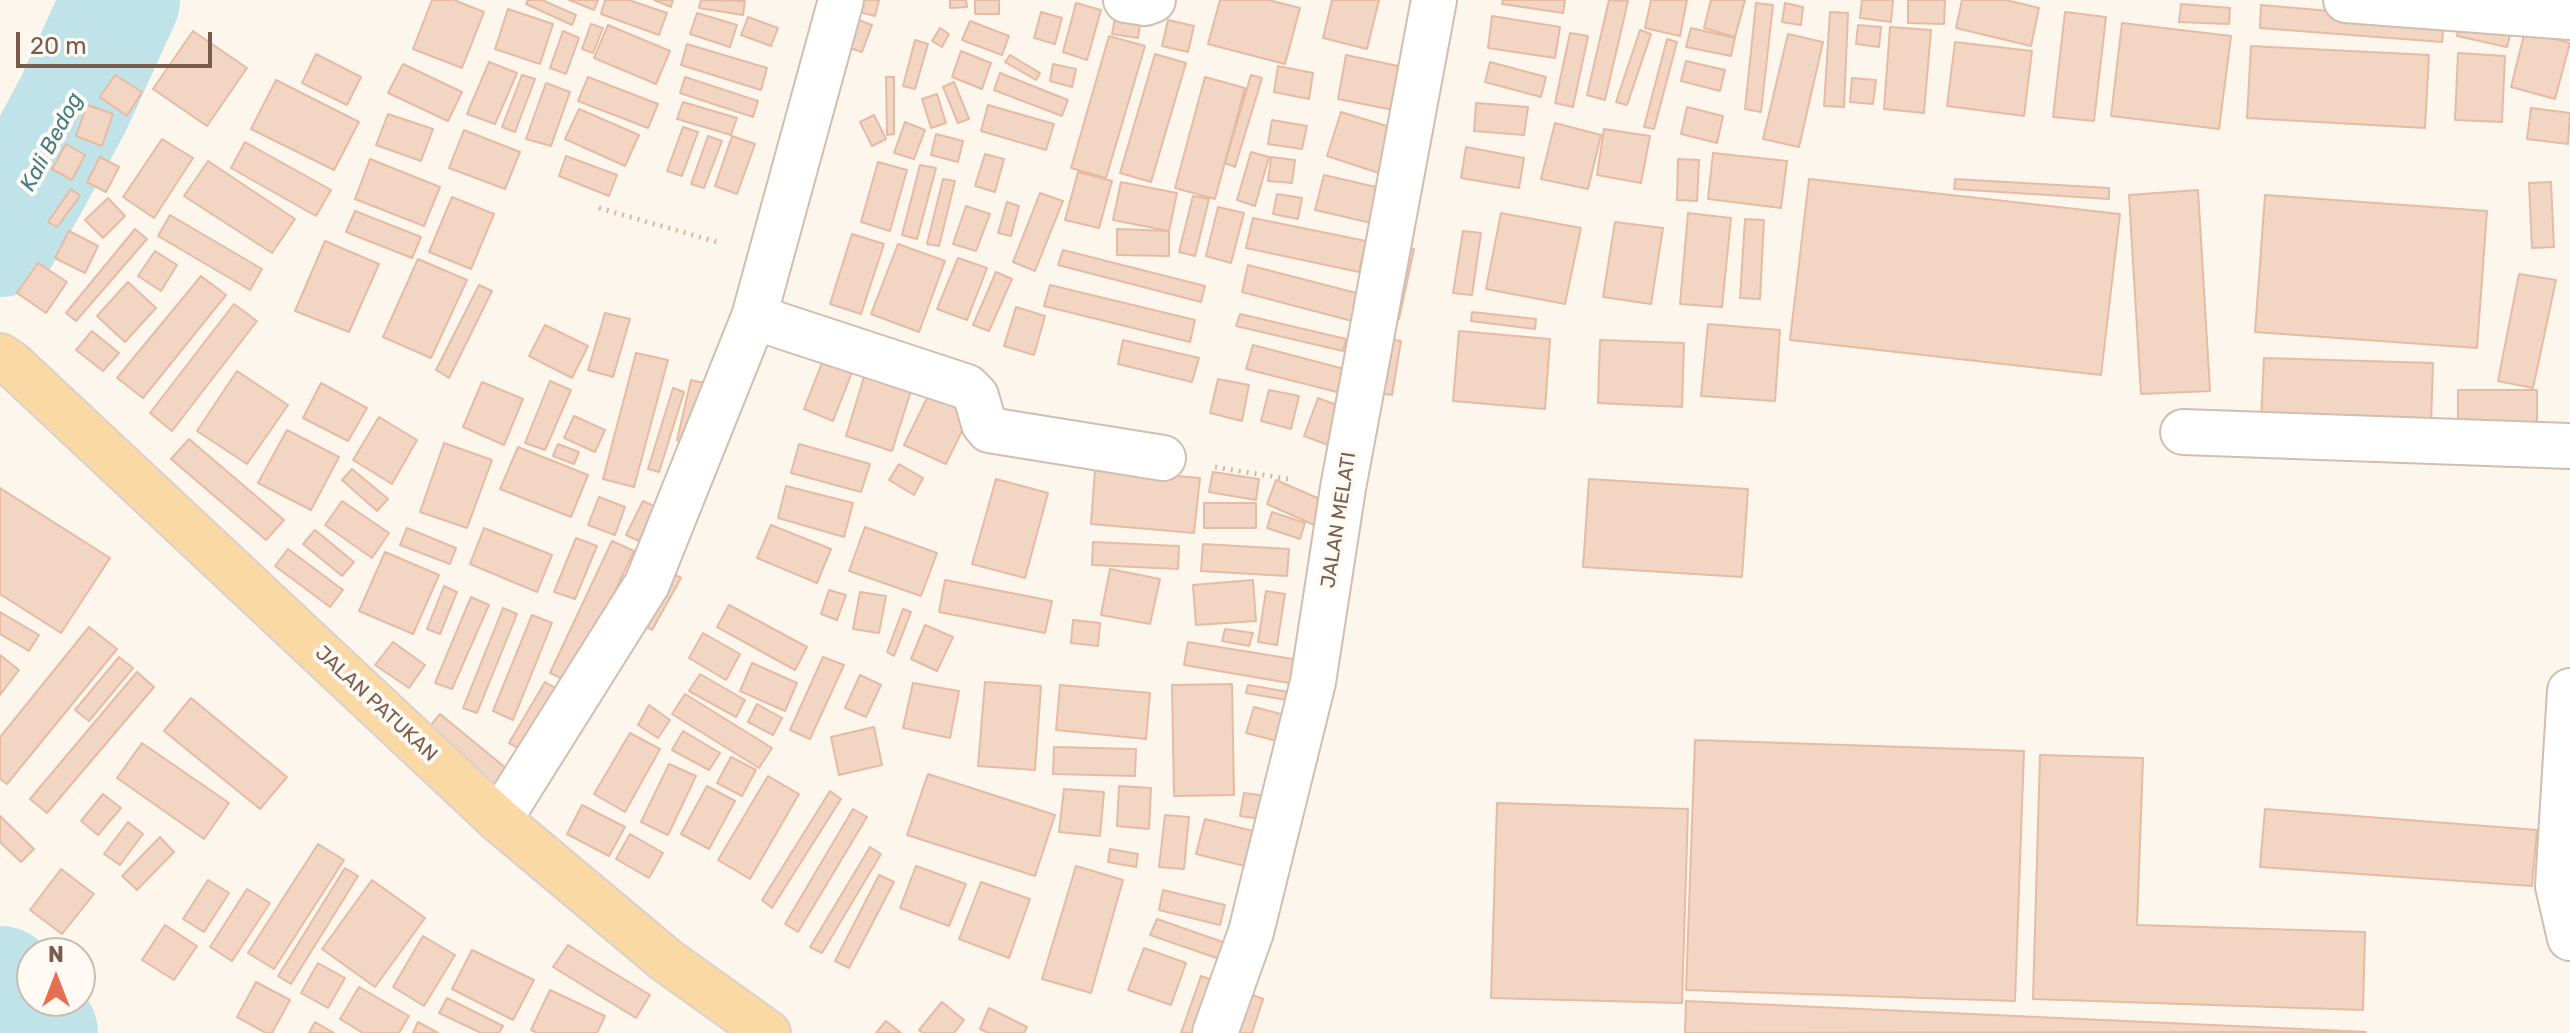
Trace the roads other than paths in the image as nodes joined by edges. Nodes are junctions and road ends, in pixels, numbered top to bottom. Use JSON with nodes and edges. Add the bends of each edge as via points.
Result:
{"nodes":[{"id":1,"x":841,"y":0,"type":"edge"},
{"id":2,"x":1126,"y":0,"type":"edge"},
{"id":3,"x":1153,"y":0,"type":"edge"},
{"id":4,"x":1434,"y":0,"type":"edge"},
{"id":5,"x":2346,"y":0,"type":"edge"},
{"id":6,"x":2570,"y":17,"type":"edge"},
{"id":7,"x":754,"y":317,"type":"junction"},
{"id":8,"x":6,"y":360,"type":"edge"},
{"id":9,"x":2183,"y":432,"type":"dead end"},
{"id":10,"x":2570,"y":446,"type":"edge"},
{"id":11,"x":1163,"y":458,"type":"road end"},
{"id":12,"x":2570,"y":691,"type":"edge"},
{"id":13,"x":499,"y":820,"type":"junction"},
{"id":14,"x":2570,"y":938,"type":"edge"},
{"id":15,"x":768,"y":1033,"type":"edge"},
{"id":16,"x":1215,"y":1033,"type":"edge"}],
"edges":[{"from":1,"to":7,"type":"street"},
{"from":2,"to":3,"type":"street"},
{"from":4,"to":16,"type":"street","name":"JALAN MELATI","via":[[1343,488],[1313,682],[1251,932]]},
{"from":5,"to":6,"type":"street"},
{"from":7,"to":11,"type":"street","via":[[967,387],[989,430]]},
{"from":7,"to":13,"type":"street","via":[[647,584]]},
{"from":8,"to":13,"type":"main road","name":"JALAN PATUKAN"},
{"from":9,"to":10,"type":"street"},
{"from":12,"to":14,"type":"street","via":[[2558,886]]},
{"from":13,"to":15,"type":"main road","name":"JALAN PATUKAN","via":[[666,960]]}]}
